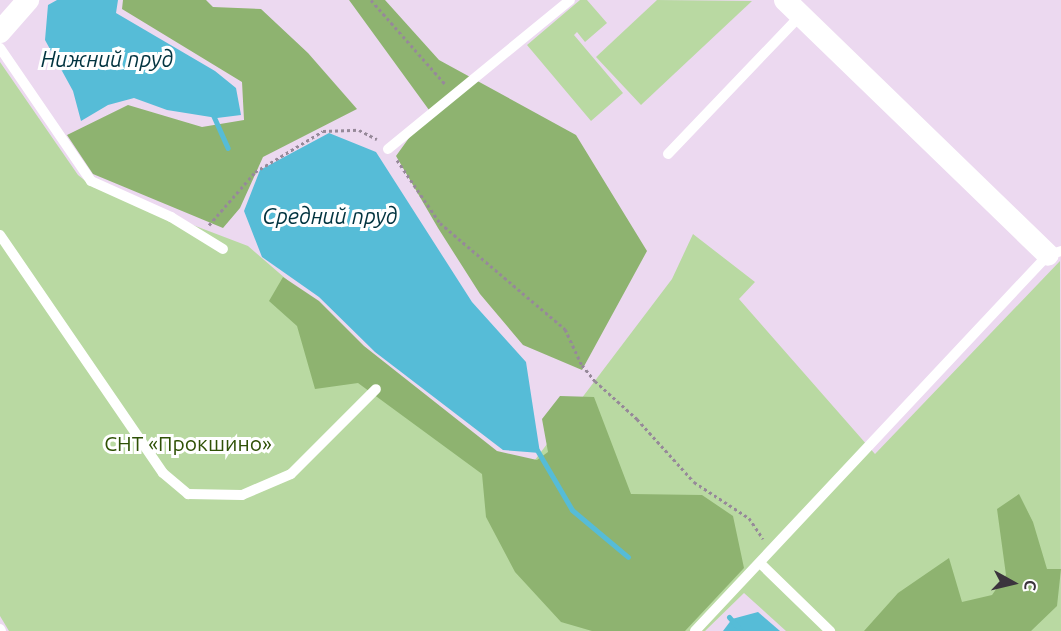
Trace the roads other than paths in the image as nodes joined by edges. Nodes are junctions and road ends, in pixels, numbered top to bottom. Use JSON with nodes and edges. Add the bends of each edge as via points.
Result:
{"nodes":[{"id":1,"x":28,"y":0,"type":"edge"},
{"id":2,"x":570,"y":0,"type":"edge"},
{"id":3,"x":793,"y":8,"type":"edge"},
{"id":4,"x":0,"y":32,"type":"edge"},
{"id":5,"x":0,"y":48,"type":"edge"},
{"id":6,"x":390,"y":148,"type":"road end"},
{"id":7,"x":668,"y":154,"type":"dead end"},
{"id":8,"x":0,"y":235,"type":"edge"},
{"id":9,"x":223,"y":249,"type":"dead end"},
{"id":10,"x":1055,"y":253,"type":"edge"},
{"id":11,"x":376,"y":388,"type":"dead end"},
{"id":12,"x":760,"y":563,"type":"junction"},
{"id":13,"x":695,"y":631,"type":"edge"},
{"id":14,"x":830,"y":631,"type":"edge"}],
"edges":[{"from":1,"to":4,"type":"street"},
{"from":2,"to":6,"type":"lane"},
{"from":3,"to":7,"type":"lane"},
{"from":3,"to":10,"type":"street"},
{"from":5,"to":9,"type":"lane","via":[[91,181],[171,217]]},
{"from":8,"to":11,"type":"lane","via":[[163,473],[188,494],[242,495],[291,474]]},
{"from":10,"to":12,"type":"lane"},
{"from":12,"to":13,"type":"lane"},
{"from":12,"to":14,"type":"lane"}]}
